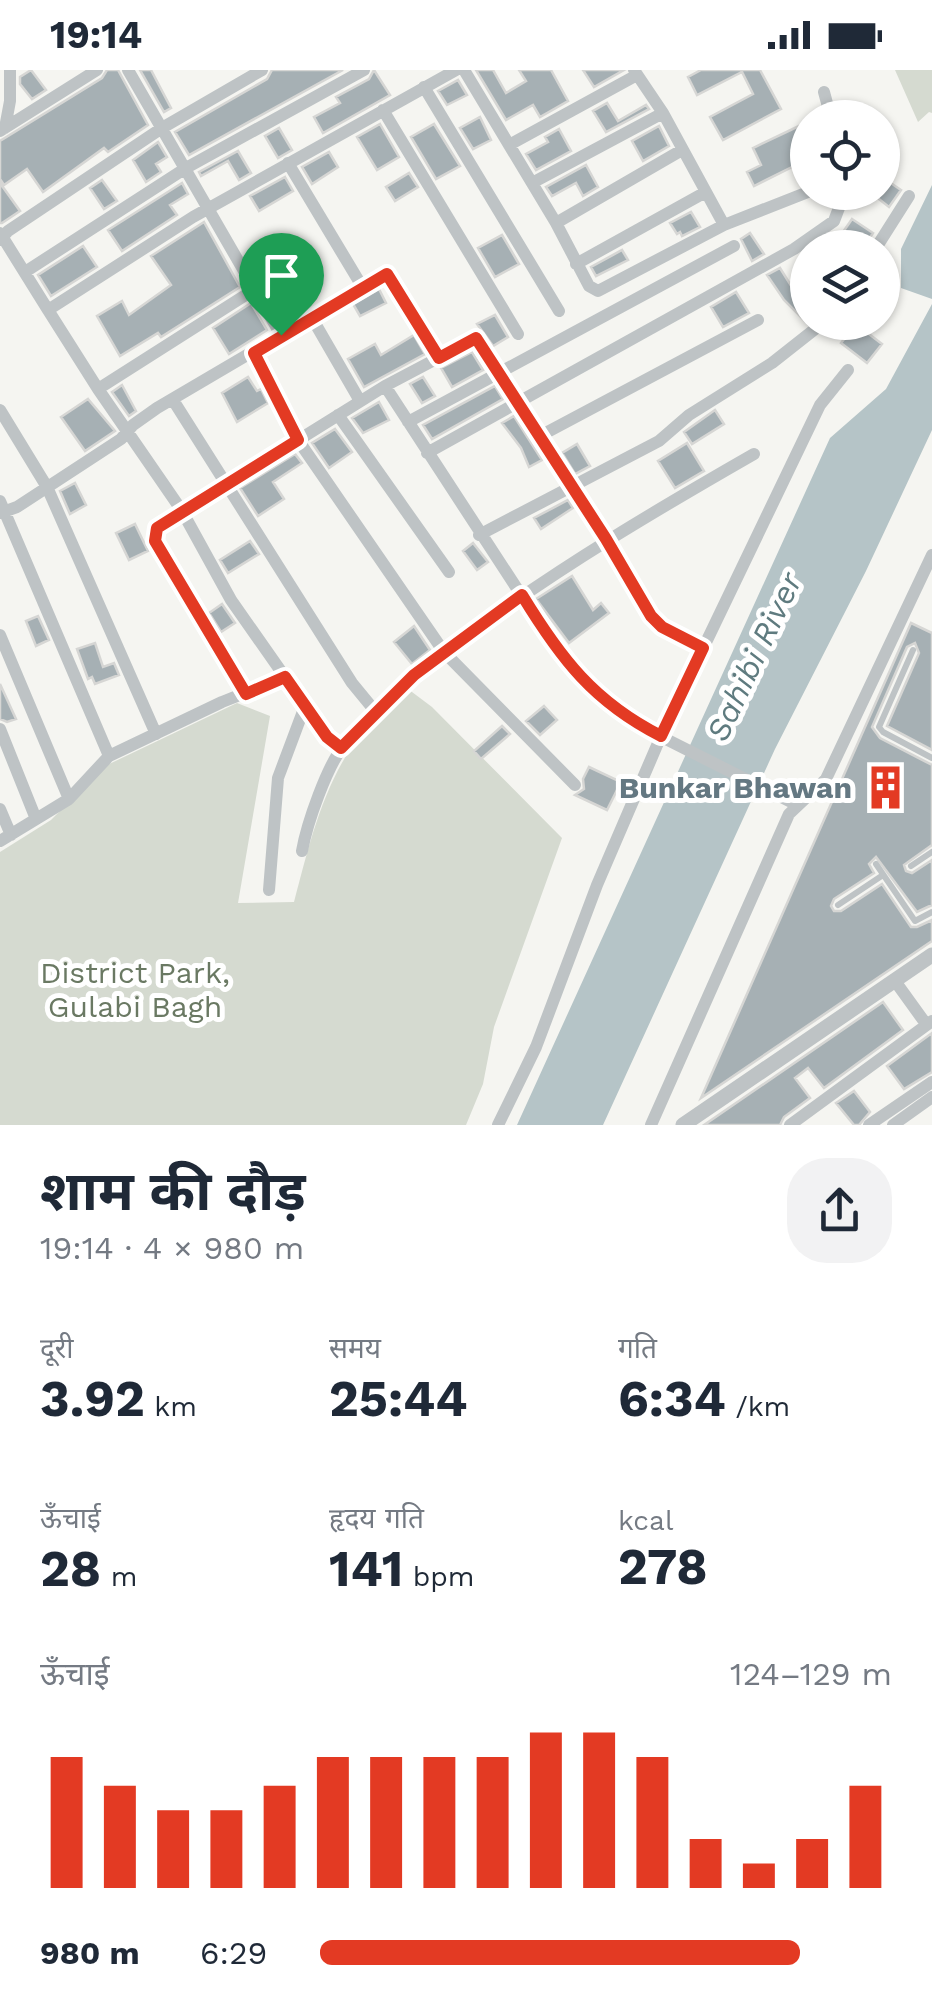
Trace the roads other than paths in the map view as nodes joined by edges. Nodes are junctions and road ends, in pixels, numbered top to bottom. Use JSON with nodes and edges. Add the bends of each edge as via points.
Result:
{"nodes":[{"id":1,"x":10,"y":70,"type":"edge"},
{"id":2,"x":96,"y":70,"type":"edge"},
{"id":3,"x":128,"y":70,"type":"edge"},
{"id":4,"x":262,"y":70,"type":"edge"},
{"id":5,"x":364,"y":70,"type":"edge"},
{"id":6,"x":456,"y":70,"type":"edge"},
{"id":7,"x":464,"y":70,"type":"edge"},
{"id":8,"x":636,"y":73,"type":"edge"},
{"id":9,"x":424,"y":87,"type":"junction"},
{"id":10,"x":824,"y":92,"type":"dead end"},
{"id":11,"x":826,"y":100,"type":"edge"},
{"id":12,"x":383,"y":110,"type":"junction"},
{"id":13,"x":663,"y":113,"type":"junction"},
{"id":14,"x":162,"y":128,"type":"junction"},
{"id":15,"x":3,"y":130,"type":"edge"},
{"id":16,"x":508,"y":145,"type":"junction"},
{"id":17,"x":682,"y":150,"type":"junction"},
{"id":18,"x":288,"y":163,"type":"junction"},
{"id":19,"x":186,"y":168,"type":"junction"},
{"id":20,"x":532,"y":183,"type":"junction"},
{"id":21,"x":704,"y":193,"type":"junction"},
{"id":22,"x":908,"y":196,"type":"dead end"},
{"id":23,"x":790,"y":199,"type":"edge"},
{"id":24,"x":210,"y":208,"type":"junction"},
{"id":25,"x":838,"y":210,"type":"edge"},
{"id":26,"x":556,"y":222,"type":"junction"},
{"id":27,"x":724,"y":225,"type":"junction"},
{"id":28,"x":887,"y":230,"type":"edge"},
{"id":29,"x":1,"y":236,"type":"edge"},
{"id":30,"x":734,"y":246,"type":"dead end"},
{"id":31,"x":576,"y":264,"type":"junction"},
{"id":32,"x":26,"y":272,"type":"junction"},
{"id":33,"x":363,"y":288,"type":"junction"},
{"id":34,"x":255,"y":289,"type":"junction"},
{"id":35,"x":48,"y":310,"type":"junction"},
{"id":36,"x":559,"y":311,"type":"dead end"},
{"id":37,"x":312,"y":318,"type":"junction"},
{"id":38,"x":758,"y":320,"type":"dead end"},
{"id":39,"x":518,"y":334,"type":"dead end"},
{"id":40,"x":281,"y":335,"type":"junction"},
{"id":41,"x":801,"y":340,"type":"edge"},
{"id":42,"x":254,"y":353,"type":"junction"},
{"id":43,"x":439,"y":358,"type":"junction"},
{"id":44,"x":848,"y":370,"type":"dead end"},
{"id":45,"x":498,"y":373,"type":"junction"},
{"id":46,"x":385,"y":386,"type":"junction"},
{"id":47,"x":98,"y":390,"type":"junction"},
{"id":48,"x":173,"y":400,"type":"junction"},
{"id":49,"x":360,"y":402,"type":"junction"},
{"id":50,"x":518,"y":404,"type":"junction"},
{"id":51,"x":0,"y":410,"type":"edge"},
{"id":52,"x":338,"y":415,"type":"junction"},
{"id":53,"x":408,"y":422,"type":"junction"},
{"id":54,"x":128,"y":431,"type":"junction"},
{"id":55,"x":538,"y":437,"type":"junction"},
{"id":56,"x":298,"y":440,"type":"junction"},
{"id":57,"x":427,"y":453,"type":"junction"},
{"id":58,"x":754,"y":454,"type":"dead end"},
{"id":59,"x":226,"y":484,"type":"junction"},
{"id":60,"x":570,"y":486,"type":"junction"},
{"id":61,"x":47,"y":487,"type":"junction"},
{"id":62,"x":2,"y":509,"type":"edge"},
{"id":63,"x":182,"y":511,"type":"junction"},
{"id":64,"x":479,"y":535,"type":"junction"},
{"id":65,"x":606,"y":539,"type":"junction"},
{"id":66,"x":932,"y":556,"type":"edge"},
{"id":67,"x":449,"y":572,"type":"dead end"},
{"id":68,"x":522,"y":595,"type":"junction"},
{"id":69,"x":0,"y":635,"type":"edge"},
{"id":70,"x":703,"y":648,"type":"junction"},
{"id":71,"x":913,"y":650,"type":"dead end"},
{"id":72,"x":444,"y":652,"type":"junction"},
{"id":73,"x":285,"y":677,"type":"junction"},
{"id":74,"x":246,"y":694,"type":"junction"},
{"id":75,"x":305,"y":706,"type":"junction"},
{"id":76,"x":375,"y":711,"type":"junction"},
{"id":77,"x":0,"y":729,"type":"edge"},
{"id":78,"x":156,"y":734,"type":"junction"},
{"id":79,"x":661,"y":736,"type":"junction"},
{"id":80,"x":341,"y":748,"type":"junction"},
{"id":81,"x":109,"y":756,"type":"junction"},
{"id":82,"x":932,"y":758,"type":"edge"},
{"id":83,"x":575,"y":786,"type":"dead end"},
{"id":84,"x":69,"y":799,"type":"junction"},
{"id":85,"x":796,"y":805,"type":"junction"},
{"id":86,"x":0,"y":809,"type":"edge"},
{"id":87,"x":36,"y":819,"type":"junction"},
{"id":88,"x":6,"y":838,"type":"edge"},
{"id":89,"x":302,"y":851,"type":"dead end"},
{"id":90,"x":932,"y":852,"type":"edge"},
{"id":91,"x":876,"y":864,"type":"dead end"},
{"id":92,"x":911,"y":866,"type":"dead end"},
{"id":93,"x":883,"y":875,"type":"junction"},
{"id":94,"x":268,"y":890,"type":"dead end"},
{"id":95,"x":838,"y":904,"type":"dead end"},
{"id":96,"x":932,"y":912,"type":"edge"},
{"id":97,"x":932,"y":956,"type":"edge"},
{"id":98,"x":895,"y":981,"type":"junction"},
{"id":99,"x":929,"y":1023,"type":"edge"},
{"id":100,"x":932,"y":1082,"type":"edge"},
{"id":101,"x":932,"y":1098,"type":"edge"},
{"id":102,"x":498,"y":1125,"type":"edge"},
{"id":103,"x":651,"y":1125,"type":"edge"},
{"id":104,"x":683,"y":1125,"type":"edge"},
{"id":105,"x":790,"y":1125,"type":"edge"},
{"id":106,"x":870,"y":1125,"type":"edge"},
{"id":107,"x":893,"y":1125,"type":"edge"}],
"edges":[{"from":1,"to":15,"type":"street"},
{"from":2,"to":15,"type":"street"},
{"from":3,"to":14,"type":"street"},
{"from":4,"to":14,"type":"street"},
{"from":5,"to":19,"type":"street"},
{"from":6,"to":9,"type":"street"},
{"from":7,"to":16,"type":"street"},
{"from":8,"to":13,"type":"street"},
{"from":8,"to":16,"type":"street"},
{"from":9,"to":12,"type":"street"},
{"from":9,"to":36,"type":"street"},
{"from":10,"to":11,"type":"street"},
{"from":12,"to":18,"type":"street"},
{"from":12,"to":39,"type":"street"},
{"from":13,"to":17,"type":"street"},
{"from":13,"to":20,"type":"street"},
{"from":14,"to":19,"type":"street"},
{"from":14,"to":29,"type":"street"},
{"from":16,"to":20,"type":"street"},
{"from":17,"to":21,"type":"street"},
{"from":17,"to":26,"type":"street"},
{"from":18,"to":24,"type":"street"},
{"from":18,"to":33,"type":"street"},
{"from":19,"to":24,"type":"street"},
{"from":19,"to":32,"type":"street"},
{"from":20,"to":26,"type":"street"},
{"from":21,"to":27,"type":"street"},
{"from":21,"to":31,"type":"street"},
{"from":22,"to":28,"type":"street"},
{"from":23,"to":27,"type":"street"},
{"from":24,"to":34,"type":"street"},
{"from":24,"to":35,"type":"street"},
{"from":25,"to":50,"type":"street","via":[[820,233]]},
{"from":26,"to":31,"type":"street"},
{"from":27,"to":31,"type":"street","via":[[598,291]]},
{"from":29,"to":32,"type":"street"},
{"from":30,"to":45,"type":"street"},
{"from":32,"to":35,"type":"street"},
{"from":33,"to":37,"type":"street"},
{"from":33,"to":43,"type":"street","via":[[391,276]]},
{"from":34,"to":40,"type":"street"},
{"from":34,"to":47,"type":"street"},
{"from":35,"to":47,"type":"street"},
{"from":37,"to":40,"type":"street"},
{"from":37,"to":49,"type":"street"},
{"from":38,"to":55,"type":"street"},
{"from":40,"to":42,"type":"street"},
{"from":41,"to":60,"type":"street","via":[[660,441]]},
{"from":42,"to":48,"type":"street"},
{"from":42,"to":56,"type":"street"},
{"from":43,"to":45,"type":"street","via":[[476,338]]},
{"from":43,"to":46,"type":"street"},
{"from":44,"to":70,"type":"street","via":[[820,404]]},
{"from":45,"to":50,"type":"street"},
{"from":45,"to":53,"type":"street"},
{"from":46,"to":49,"type":"street"},
{"from":46,"to":53,"type":"street"},
{"from":47,"to":54,"type":"street"},
{"from":48,"to":54,"type":"street"},
{"from":48,"to":59,"type":"street"},
{"from":49,"to":52,"type":"street"},
{"from":50,"to":55,"type":"street"},
{"from":50,"to":57,"type":"street"},
{"from":51,"to":61,"type":"street"},
{"from":52,"to":56,"type":"street"},
{"from":52,"to":67,"type":"street"},
{"from":53,"to":57,"type":"street"},
{"from":54,"to":61,"type":"street"},
{"from":54,"to":63,"type":"street"},
{"from":55,"to":60,"type":"street"},
{"from":56,"to":59,"type":"street"},
{"from":56,"to":72,"type":"street"},
{"from":57,"to":64,"type":"street"},
{"from":58,"to":65,"type":"street"},
{"from":59,"to":63,"type":"street"},
{"from":59,"to":76,"type":"street"},
{"from":60,"to":64,"type":"street"},
{"from":60,"to":65,"type":"street"},
{"from":61,"to":62,"type":"street"},
{"from":61,"to":78,"type":"street"},
{"from":62,"to":81,"type":"street"},
{"from":63,"to":73,"type":"street","via":[[231,600]]},
{"from":63,"to":74,"type":"street","via":[[157,528],[155,541]]},
{"from":64,"to":68,"type":"street"},
{"from":65,"to":68,"type":"street"},
{"from":65,"to":70,"type":"street","via":[[651,616]]},
{"from":66,"to":85,"type":"street","via":[[826,779]]},
{"from":68,"to":72,"type":"street"},
{"from":68,"to":79,"type":"street","via":[[598,696]]},
{"from":69,"to":84,"type":"street"},
{"from":70,"to":79,"type":"street"},
{"from":71,"to":82,"type":"lane","via":[[879,727]]},
{"from":72,"to":76,"type":"street"},
{"from":72,"to":83,"type":"street"},
{"from":73,"to":74,"type":"street"},
{"from":73,"to":75,"type":"street"},
{"from":74,"to":78,"type":"street"},
{"from":75,"to":80,"type":"street"},
{"from":75,"to":94,"type":"street","via":[[278,778]]},
{"from":76,"to":80,"type":"street"},
{"from":77,"to":87,"type":"street"},
{"from":78,"to":81,"type":"street"},
{"from":79,"to":85,"type":"street"},
{"from":79,"to":102,"type":"street"},
{"from":80,"to":89,"type":"street"},
{"from":81,"to":84,"type":"street"},
{"from":84,"to":87,"type":"street"},
{"from":85,"to":103,"type":"street"},
{"from":86,"to":88,"type":"street"},
{"from":87,"to":88,"type":"street"},
{"from":90,"to":92,"type":"lane"},
{"from":91,"to":93,"type":"lane"},
{"from":93,"to":95,"type":"lane"},
{"from":93,"to":96,"type":"lane","via":[[915,921]]},
{"from":97,"to":98,"type":"street"},
{"from":98,"to":99,"type":"street"},
{"from":98,"to":104,"type":"street"},
{"from":99,"to":105,"type":"street"},
{"from":100,"to":106,"type":"street"},
{"from":101,"to":107,"type":"street"}]}
